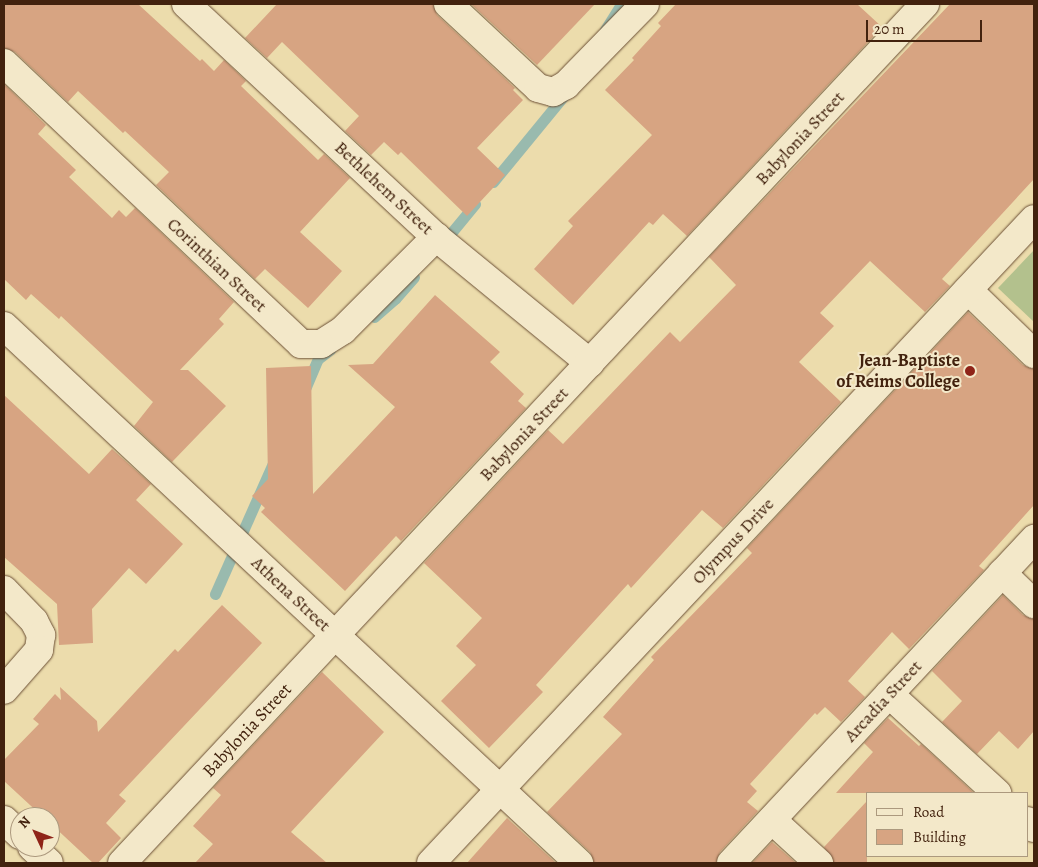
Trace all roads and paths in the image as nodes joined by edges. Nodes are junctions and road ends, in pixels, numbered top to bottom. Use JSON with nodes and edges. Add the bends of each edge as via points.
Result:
{"nodes":[{"id":1,"x":186,"y":4,"type":"edge"},
{"id":2,"x":448,"y":4,"type":"edge"},
{"id":3,"x":645,"y":4,"type":"edge"},
{"id":4,"x":925,"y":4,"type":"edge"},
{"id":5,"x":4,"y":63,"type":"edge"},
{"id":6,"x":1034,"y":219,"type":"edge"},
{"id":7,"x":436,"y":237,"type":"junction"},
{"id":8,"x":968,"y":290,"type":"junction"},
{"id":9,"x":4,"y":326,"type":"edge"},
{"id":10,"x":1034,"y":354,"type":"edge"},
{"id":11,"x":590,"y":363,"type":"junction"},
{"id":12,"x":1034,"y":539,"type":"edge"},
{"id":13,"x":1002,"y":574,"type":"junction"},
{"id":14,"x":4,"y":590,"type":"edge"},
{"id":15,"x":1034,"y":604,"type":"edge"},
{"id":16,"x":335,"y":635,"type":"junction"},
{"id":17,"x":4,"y":690,"type":"edge"},
{"id":18,"x":889,"y":694,"type":"junction"},
{"id":19,"x":500,"y":790,"type":"junction"},
{"id":20,"x":996,"y":792,"type":"edge"},
{"id":21,"x":772,"y":820,"type":"junction"},
{"id":22,"x":122,"y":863,"type":"edge"},
{"id":23,"x":431,"y":863,"type":"edge"},
{"id":24,"x":578,"y":863,"type":"edge"},
{"id":25,"x":732,"y":863,"type":"edge"},
{"id":26,"x":820,"y":863,"type":"edge"}],
"edges":[{"from":1,"to":7,"type":"street","name":"Bethlehem Street"},
{"from":2,"to":3,"type":"street","via":[[538,88],[553,92],[566,85]]},
{"from":4,"to":11,"type":"street","name":"Babylonia Street"},
{"from":5,"to":7,"type":"street","name":"Corinthian Street","via":[[301,344],[321,344],[343,330]]},
{"from":6,"to":8,"type":"street","name":"Olympus Drive"},
{"from":7,"to":11,"type":"street","name":"Bethlehem Street"},
{"from":8,"to":10,"type":"street"},
{"from":8,"to":19,"type":"street","name":"Olympus Drive"},
{"from":9,"to":16,"type":"street","name":"Athena Street"},
{"from":11,"to":16,"type":"street","name":"Babylonia Street"},
{"from":12,"to":13,"type":"street","name":"Arcadia Street"},
{"from":13,"to":15,"type":"street"},
{"from":13,"to":18,"type":"street","name":"Arcadia Street"},
{"from":14,"to":17,"type":"street","via":[[34,621],[41,635],[39,650]]},
{"from":16,"to":19,"type":"street","name":"Athena Street"},
{"from":16,"to":22,"type":"street","name":"Babylonia Street"},
{"from":18,"to":20,"type":"street"},
{"from":18,"to":21,"type":"street","name":"Arcadia Street"},
{"from":19,"to":23,"type":"street","name":"Olympus Drive"},
{"from":19,"to":24,"type":"street","name":"Athena Street"},
{"from":21,"to":25,"type":"street","name":"Arcadia Street"},
{"from":21,"to":26,"type":"street"}]}
